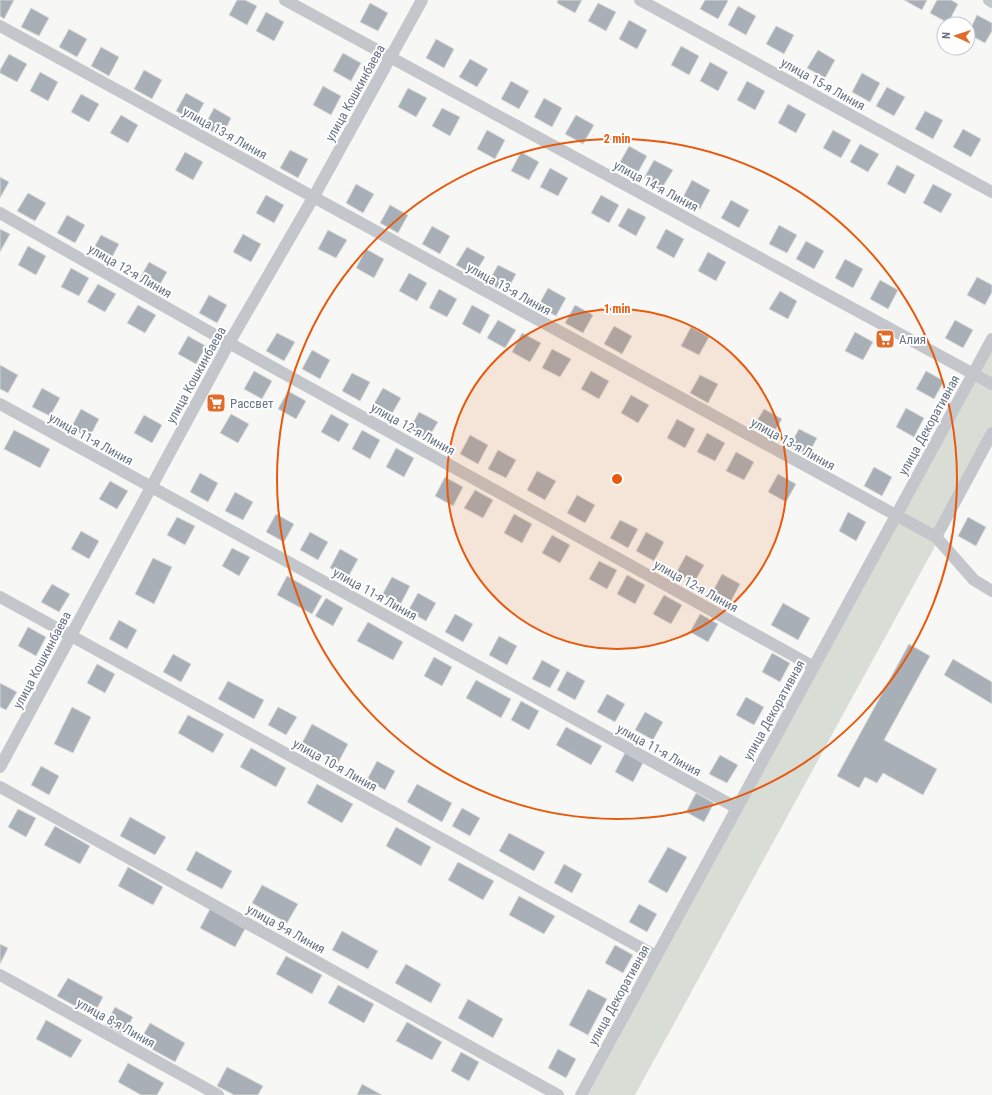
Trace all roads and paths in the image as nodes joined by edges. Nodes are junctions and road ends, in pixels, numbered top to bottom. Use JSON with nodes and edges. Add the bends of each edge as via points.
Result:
{"nodes":[{"id":1,"x":285,"y":0,"type":"edge"},
{"id":2,"x":422,"y":0,"type":"edge"},
{"id":3,"x":640,"y":0,"type":"edge"},
{"id":4,"x":988,"y":0,"type":"edge"},
{"id":5,"x":992,"y":2,"type":"edge"},
{"id":6,"x":0,"y":26,"type":"edge"},
{"id":7,"x":390,"y":57,"type":"junction"},
{"id":8,"x":992,"y":192,"type":"edge"},
{"id":9,"x":313,"y":198,"type":"junction"},
{"id":10,"x":0,"y":213,"type":"edge"},
{"id":11,"x":992,"y":339,"type":"edge"},
{"id":12,"x":229,"y":343,"type":"junction"},
{"id":13,"x":973,"y":374,"type":"junction"},
{"id":14,"x":992,"y":384,"type":"edge"},
{"id":15,"x":0,"y":404,"type":"edge"},
{"id":16,"x":992,"y":433,"type":"edge"},
{"id":17,"x":151,"y":488,"type":"junction"},
{"id":18,"x":896,"y":516,"type":"junction"},
{"id":19,"x":936,"y":537,"type":"junction"},
{"id":20,"x":992,"y":591,"type":"edge"},
{"id":21,"x":0,"y":597,"type":"edge"},
{"id":22,"x":70,"y":636,"type":"junction"},
{"id":23,"x":814,"y":667,"type":"junction"},
{"id":24,"x":0,"y":767,"type":"edge"},
{"id":25,"x":0,"y":787,"type":"edge"},
{"id":26,"x":737,"y":808,"type":"junction"},
{"id":27,"x":656,"y":956,"type":"junction"},
{"id":28,"x":0,"y":975,"type":"edge"},
{"id":29,"x":218,"y":1095,"type":"edge"},
{"id":30,"x":558,"y":1095,"type":"edge"},
{"id":31,"x":581,"y":1095,"type":"edge"}],
"edges":[{"from":1,"to":7,"type":"street","name":"улица 14-я Линия"},
{"from":2,"to":7,"type":"street","name":"улица Кошкинбаева"},
{"from":3,"to":8,"type":"street","name":"улица 15-я Линия"},
{"from":4,"to":5,"type":"street"},
{"from":6,"to":9,"type":"street","name":"улица 13-я Линия"},
{"from":7,"to":9,"type":"street","name":"улица Кошкинбаева"},
{"from":7,"to":13,"type":"street","name":"улица 14-я Линия"},
{"from":9,"to":12,"type":"street","name":"улица Кошкинбаева"},
{"from":9,"to":18,"type":"street","name":"улица 13-я Линия"},
{"from":10,"to":12,"type":"street","name":"улица 12-я Линия"},
{"from":11,"to":13,"type":"street","name":"улица Декоративная"},
{"from":12,"to":17,"type":"street","name":"улица Кошкинбаева"},
{"from":12,"to":23,"type":"street","name":"улица 12-я Линия"},
{"from":13,"to":14,"type":"street","name":"улица 14-я Линия"},
{"from":13,"to":18,"type":"street","name":"улица Декоративная"},
{"from":15,"to":17,"type":"street","name":"улица 11-я Линия"},
{"from":16,"to":19,"type":"street"},
{"from":17,"to":22,"type":"street","name":"улица Кошкинбаева"},
{"from":17,"to":26,"type":"street","name":"улица 11-я Линия"},
{"from":18,"to":19,"type":"street","name":"улица 13-я Линия"},
{"from":18,"to":23,"type":"street","name":"улица Декоративная"},
{"from":19,"to":20,"type":"street","name":"улица 13-я Линия","via":[[974,580]]},
{"from":21,"to":22,"type":"street","name":"улица 10-я Линия"},
{"from":22,"to":24,"type":"street","name":"улица Кошкинбаева"},
{"from":22,"to":27,"type":"street","name":"улица 10-я Линия"},
{"from":23,"to":26,"type":"street","name":"улица Декоративная"},
{"from":25,"to":30,"type":"street","name":"улица 9-я Линия"},
{"from":26,"to":27,"type":"street","name":"улица Декоративная"},
{"from":27,"to":31,"type":"street","name":"улица Декоративная"},
{"from":28,"to":29,"type":"street","name":"улица 8-я Линия"}]}
